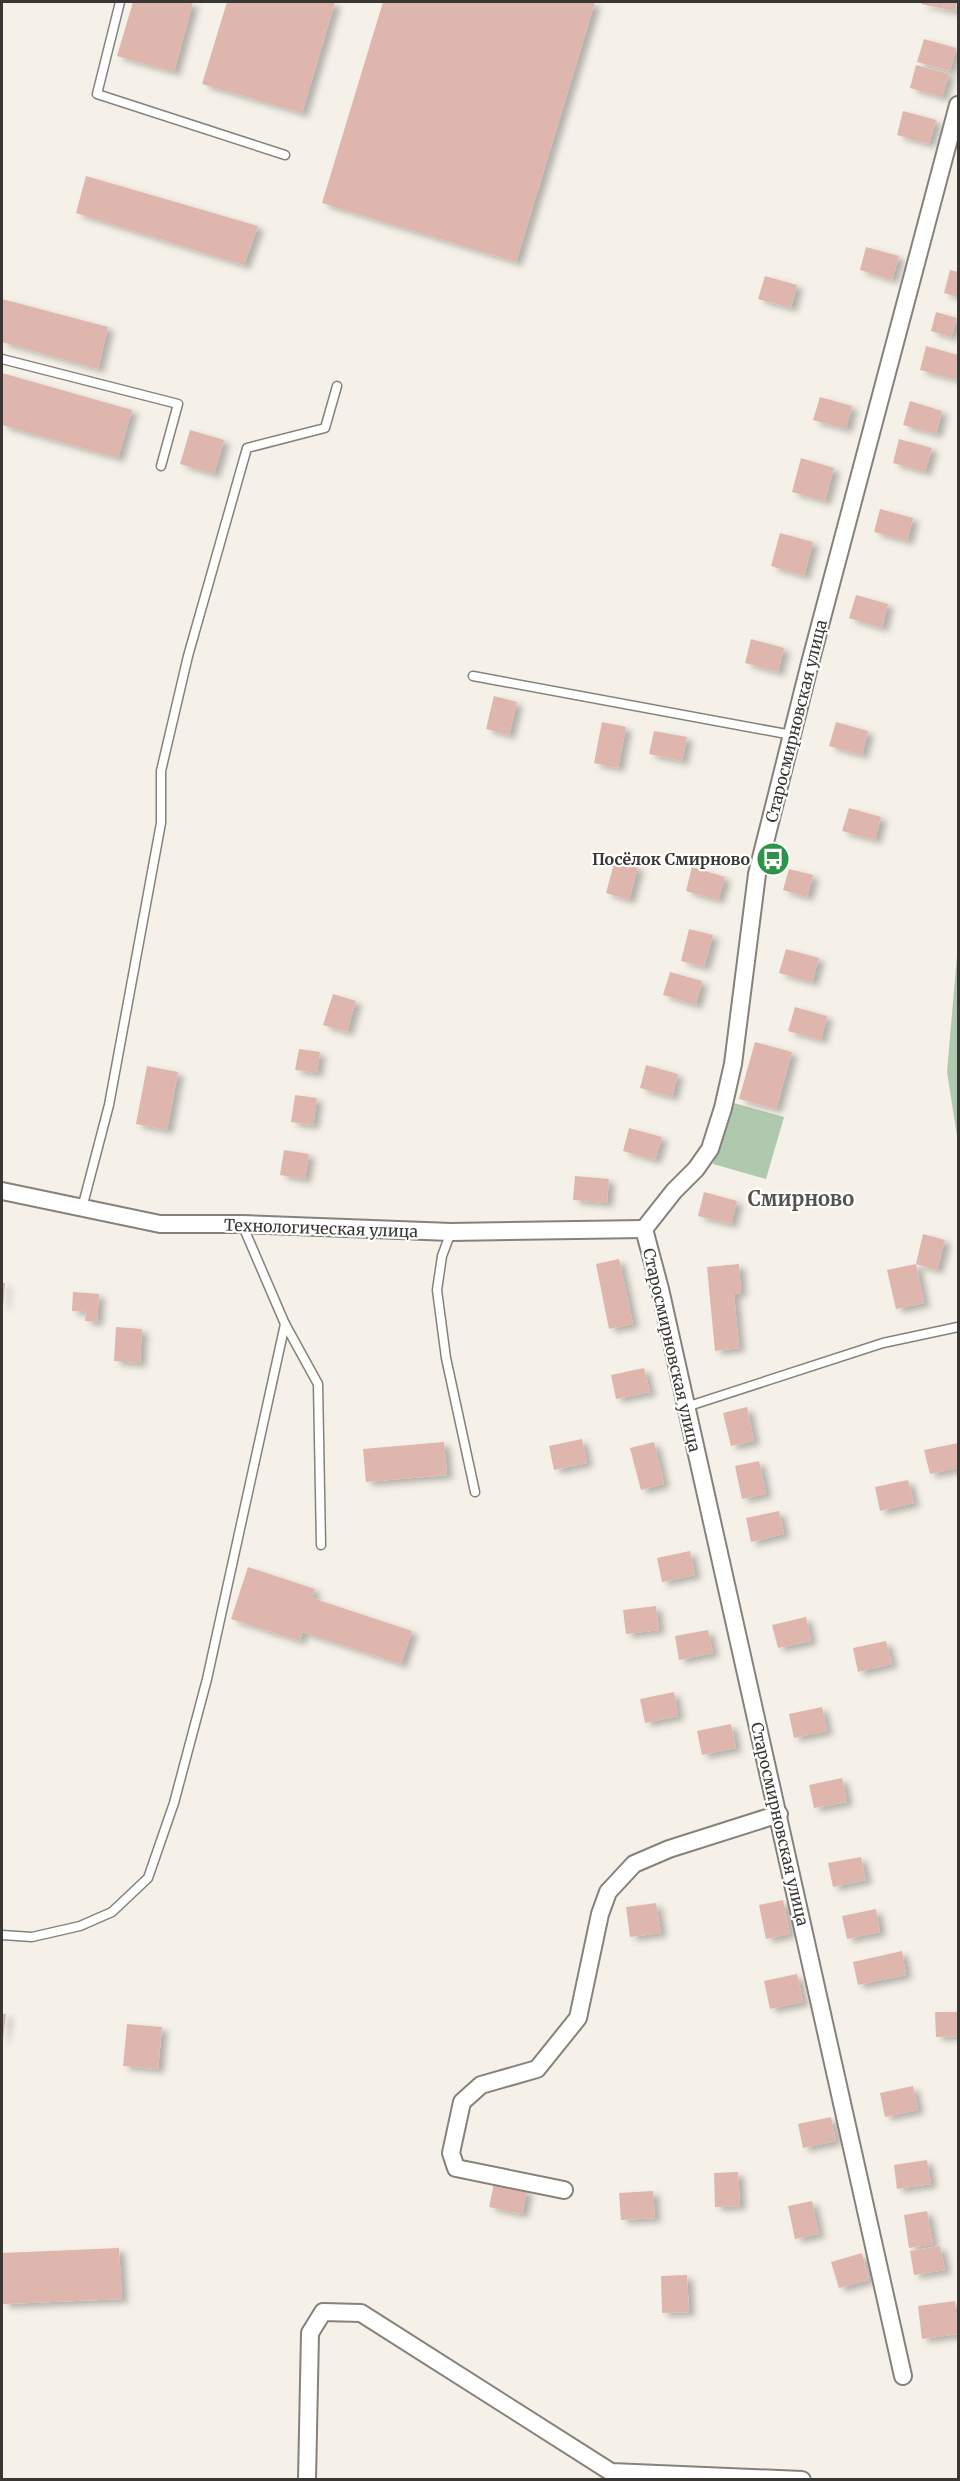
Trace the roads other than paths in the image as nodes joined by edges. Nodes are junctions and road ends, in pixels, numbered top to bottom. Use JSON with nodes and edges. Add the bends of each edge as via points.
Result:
{"nodes":[{"id":1,"x":120,"y":2,"type":"edge"},
{"id":2,"x":958,"y":105,"type":"edge"},
{"id":3,"x":285,"y":155,"type":"dead end"},
{"id":4,"x":2,"y":359,"type":"edge"},
{"id":5,"x":337,"y":386,"type":"dead end"},
{"id":6,"x":161,"y":466,"type":"dead end"},
{"id":7,"x":473,"y":676,"type":"dead end"},
{"id":8,"x":792,"y":735,"type":"junction"},
{"id":9,"x":2,"y":1191,"type":"edge"},
{"id":10,"x":82,"y":1208,"type":"junction"},
{"id":11,"x":242,"y":1224,"type":"junction"},
{"id":12,"x":644,"y":1229,"type":"junction"},
{"id":13,"x":452,"y":1232,"type":"junction"},
{"id":14,"x":285,"y":1324,"type":"junction"},
{"id":15,"x":958,"y":1327,"type":"edge"},
{"id":16,"x":685,"y":1407,"type":"junction"},
{"id":17,"x":475,"y":1492,"type":"dead end"},
{"id":18,"x":321,"y":1545,"type":"dead end"},
{"id":19,"x":778,"y":1814,"type":"junction"},
{"id":20,"x":2,"y":1935,"type":"edge"},
{"id":21,"x":564,"y":2190,"type":"dead end"},
{"id":22,"x":903,"y":2376,"type":"dead end"},
{"id":23,"x":611,"y":2476,"type":"edge"},
{"id":24,"x":307,"y":2480,"type":"edge"},
{"id":25,"x":802,"y":2480,"type":"edge"}],
"edges":[{"from":1,"to":3,"type":"lane","via":[[97,94]]},
{"from":2,"to":8,"type":"street","name":"Старосмирновская улица"},
{"from":4,"to":6,"type":"lane","via":[[178,405]]},
{"from":5,"to":10,"type":"lane","via":[[325,428],[247,448],[188,656],[161,771],[161,823],[109,1105]]},
{"from":7,"to":8,"type":"lane"},
{"from":8,"to":12,"type":"street","name":"Старосмирновская улица","via":[[757,874],[733,1064],[723,1108],[710,1149]]},
{"from":9,"to":10,"type":"street","name":"Технологическая улица"},
{"from":10,"to":11,"type":"street","name":"Технологическая улица","via":[[160,1224]]},
{"from":11,"to":13,"type":"street","name":"Технологическая улица"},
{"from":11,"to":14,"type":"lane"},
{"from":12,"to":13,"type":"street","name":"Технологическая улица"},
{"from":12,"to":16,"type":"street","name":"Старосмирновская улица"},
{"from":13,"to":17,"type":"lane","via":[[442,1256],[437,1290],[446,1358]]},
{"from":14,"to":18,"type":"lane","via":[[318,1384]]},
{"from":14,"to":20,"type":"lane","via":[[207,1679],[174,1803],[148,1878],[112,1912],[80,1926],[32,1936]]},
{"from":15,"to":16,"type":"lane","via":[[883,1343]]},
{"from":16,"to":19,"type":"street","name":"Старосмирновская улица"},
{"from":19,"to":21,"type":"street","via":[[634,1864],[608,1892],[578,2018],[537,2069],[481,2085],[462,2102],[451,2154],[456,2168]]},
{"from":19,"to":22,"type":"street","name":"Старосмирновская улица"},
{"from":23,"to":24,"type":"street","via":[[361,2313],[322,2312],[309,2333]]},
{"from":23,"to":25,"type":"street"}]}
